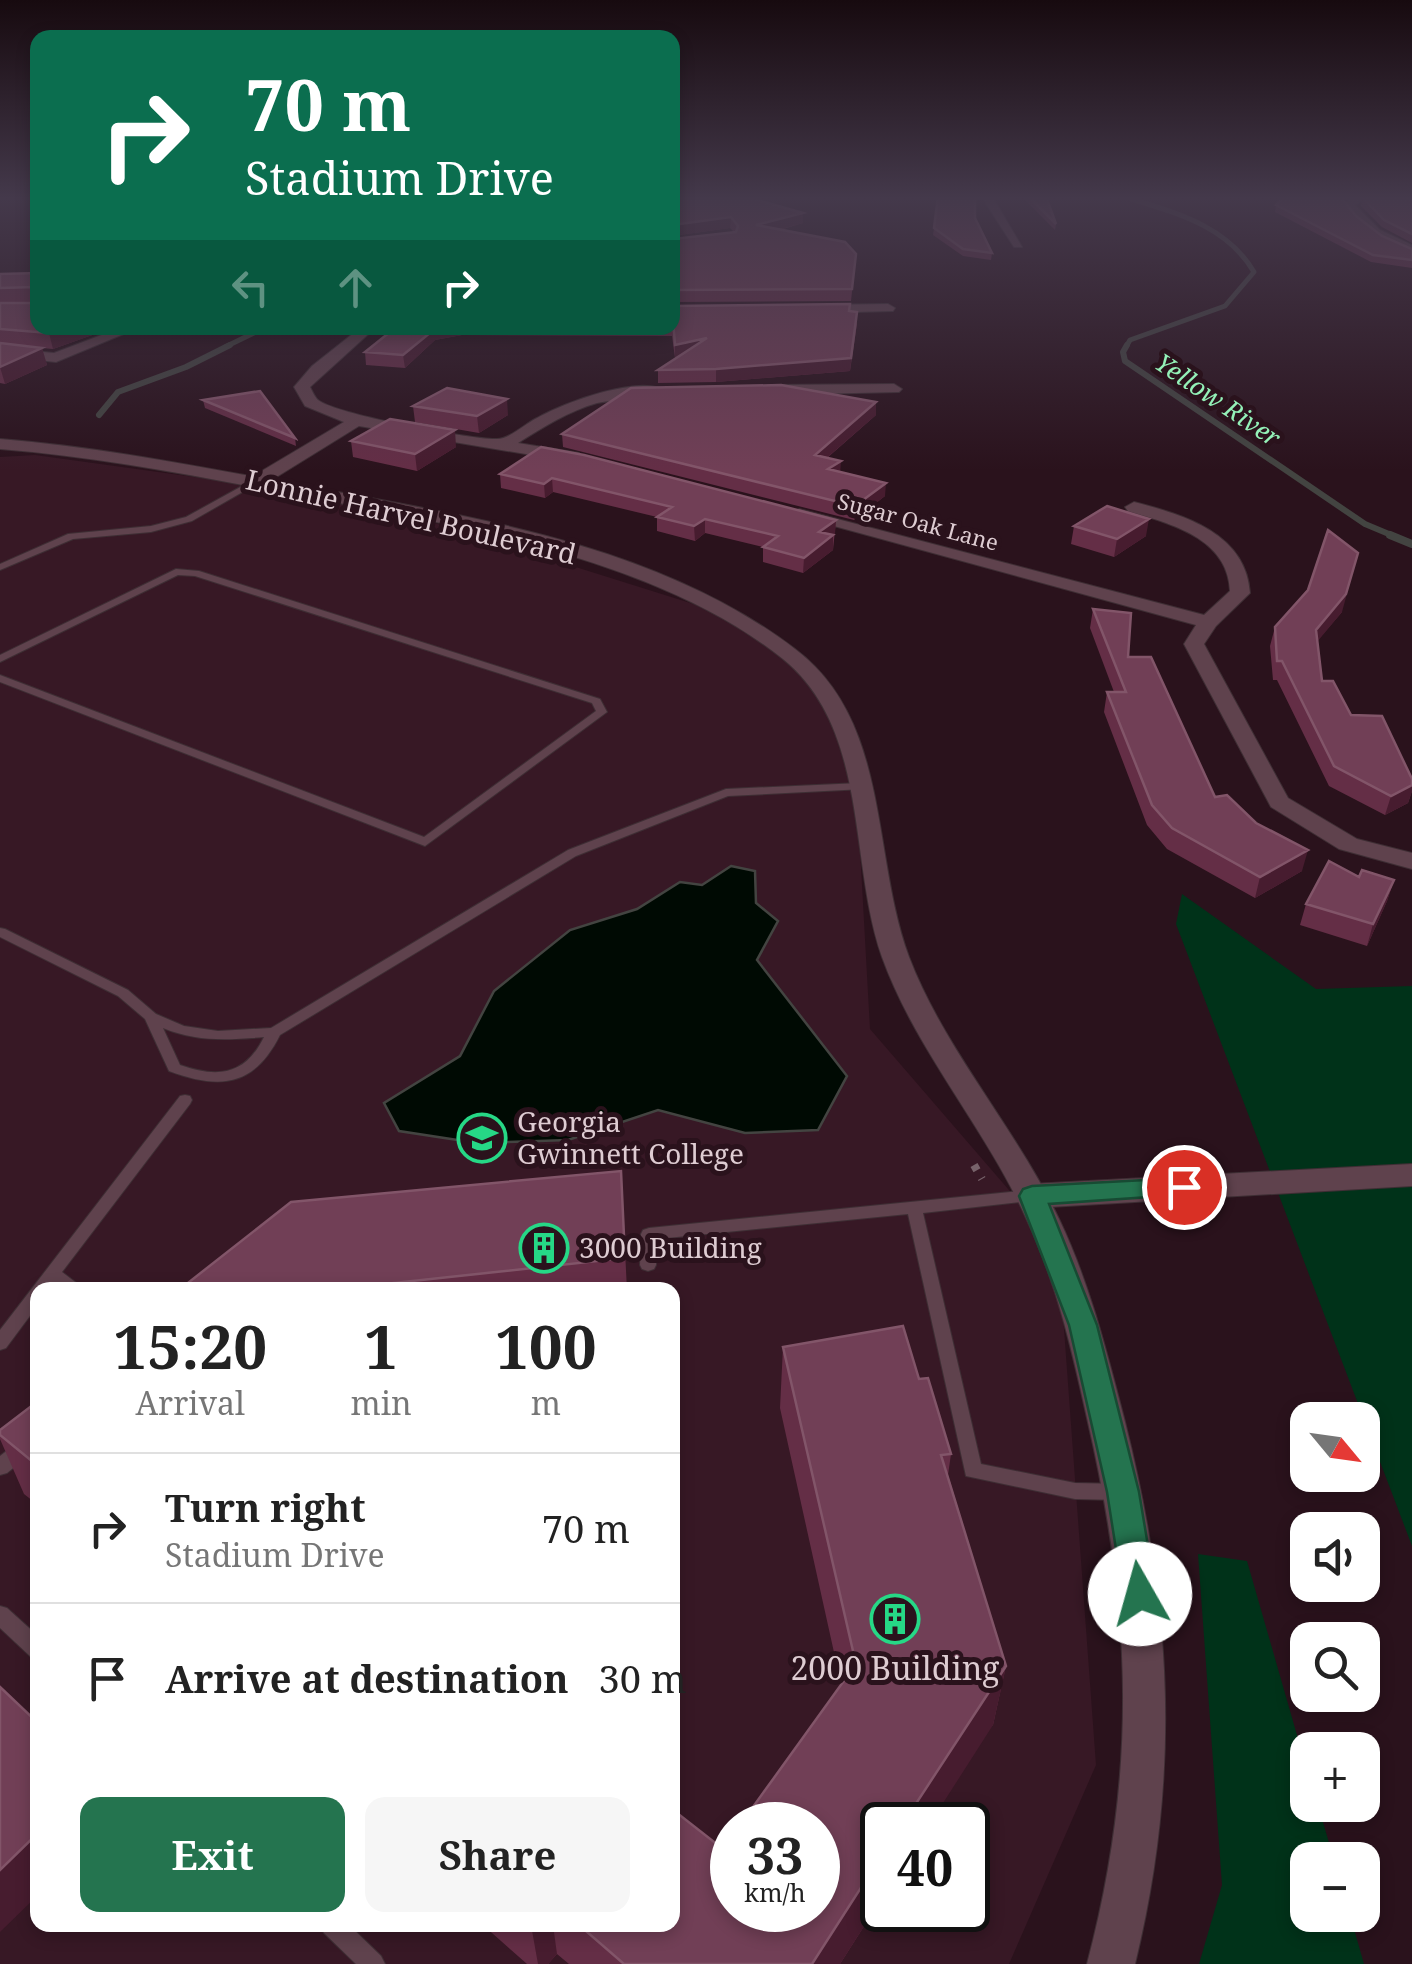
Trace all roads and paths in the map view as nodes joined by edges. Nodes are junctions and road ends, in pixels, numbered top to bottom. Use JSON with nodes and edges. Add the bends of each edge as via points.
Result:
{"nodes":[{"id":1,"x":888,"y":308,"type":"dead end"},
{"id":2,"x":790,"y":309,"type":"edge"},
{"id":3,"x":114,"y":335,"type":"edge"},
{"id":4,"x":359,"y":335,"type":"edge"},
{"id":5,"x":0,"y":352,"type":"edge"},
{"id":6,"x":894,"y":389,"type":"dead end"},
{"id":7,"x":744,"y":390,"type":"edge"},
{"id":8,"x":668,"y":392,"type":"edge"},
{"id":9,"x":356,"y":422,"type":"junction"},
{"id":10,"x":0,"y":444,"type":"edge"},
{"id":11,"x":504,"y":445,"type":"junction"},
{"id":12,"x":586,"y":460,"type":"edge"},
{"id":13,"x":256,"y":482,"type":"junction"},
{"id":14,"x":1134,"y":506,"type":"dead end"},
{"id":15,"x":776,"y":508,"type":"edge"},
{"id":16,"x":0,"y":568,"type":"edge"},
{"id":17,"x":1208,"y":622,"type":"junction"},
{"id":18,"x":0,"y":659,"type":"edge"},
{"id":19,"x":0,"y":678,"type":"edge"},
{"id":20,"x":860,"y":787,"type":"junction"},
{"id":21,"x":1412,"y":861,"type":"edge"},
{"id":22,"x":0,"y":932,"type":"edge"},
{"id":23,"x":151,"y":1017,"type":"junction"},
{"id":24,"x":274,"y":1032,"type":"junction"},
{"id":25,"x":185,"y":1100,"type":"dead end"},
{"id":26,"x":1412,"y":1174,"type":"edge"},
{"id":27,"x":1032,"y":1196,"type":"junction"},
{"id":28,"x":914,"y":1206,"type":"junction"},
{"id":29,"x":648,"y":1264,"type":"dead end"},
{"id":30,"x":52,"y":1274,"type":"junction"},
{"id":31,"x":45,"y":1282,"type":"edge"},
{"id":32,"x":62,"y":1282,"type":"edge"},
{"id":33,"x":30,"y":1302,"type":"edge"},
{"id":34,"x":0,"y":1343,"type":"edge"},
{"id":35,"x":30,"y":1444,"type":"edge"},
{"id":36,"x":0,"y":1468,"type":"edge"},
{"id":37,"x":1123,"y":1492,"type":"junction"},
{"id":38,"x":0,"y":1615,"type":"edge"},
{"id":39,"x":30,"y":1643,"type":"edge"},
{"id":40,"x":339,"y":1932,"type":"edge"},
{"id":41,"x":373,"y":1964,"type":"edge"},
{"id":42,"x":1111,"y":1964,"type":"edge"}],
"edges":[{"from":1,"to":2,"type":"street"},
{"from":3,"to":5,"type":"street","via":[[56,358]]},
{"from":4,"to":9,"type":"street","via":[[302,387],[311,403]]},
{"from":6,"to":7,"type":"street"},
{"from":8,"to":11,"type":"street","via":[[630,392],[565,406]]},
{"from":9,"to":11,"type":"street"},
{"from":9,"to":13,"type":"street"},
{"from":10,"to":13,"type":"street","name":"Lonnie Harvel Boulevard","via":[[84,449]]},
{"from":11,"to":12,"type":"street"},
{"from":13,"to":16,"type":"lane","via":[[189,519],[150,530],[71,536]]},
{"from":13,"to":20,"type":"street","name":"Lonnie Harvel Boulevard","via":[[526,539],[604,561],[725,613],[793,657],[834,700]]},
{"from":14,"to":17,"type":"street","via":[[1193,528],[1238,567],[1240,593]]},
{"from":15,"to":17,"type":"street","name":"Sugar Oak Lane"},
{"from":17,"to":21,"type":"street","via":[[1194,644],[1279,802],[1348,844]]},
{"from":18,"to":19,"type":"lane","via":[[176,572],[196,572],[596,700],[602,712],[425,842]]},
{"from":20,"to":24,"type":"lane","via":[[726,793],[572,853]]},
{"from":20,"to":27,"type":"street","name":"Lonnie Harvel Boulevard","via":[[886,928],[917,1008]]},
{"from":22,"to":23,"type":"lane","via":[[122,993]]},
{"from":23,"to":24,"type":"lane","via":[[218,1036]]},
{"from":23,"to":24,"type":"lane","via":[[174,1068],[198,1078],[240,1075],[264,1055]]},
{"from":25,"to":30,"type":"lane"},
{"from":26,"to":27,"type":"street"},
{"from":27,"to":28,"type":"lane"},
{"from":27,"to":37,"type":"street","name":"Lonnie Harvel Boulevard","via":[[1083,1325]]},
{"from":28,"to":29,"type":"lane","via":[[649,1234]]},
{"from":28,"to":37,"type":"lane","via":[[973,1470],[1075,1492]]},
{"from":30,"to":31,"type":"lane"},
{"from":30,"to":32,"type":"lane"},
{"from":33,"to":34,"type":"lane"},
{"from":35,"to":36,"type":"lane"},
{"from":37,"to":42,"type":"street","name":"Lonnie Harvel Boulevard","via":[[1140,1594],[1147,1734]]},
{"from":38,"to":39,"type":"lane"},
{"from":40,"to":41,"type":"lane"}]}
